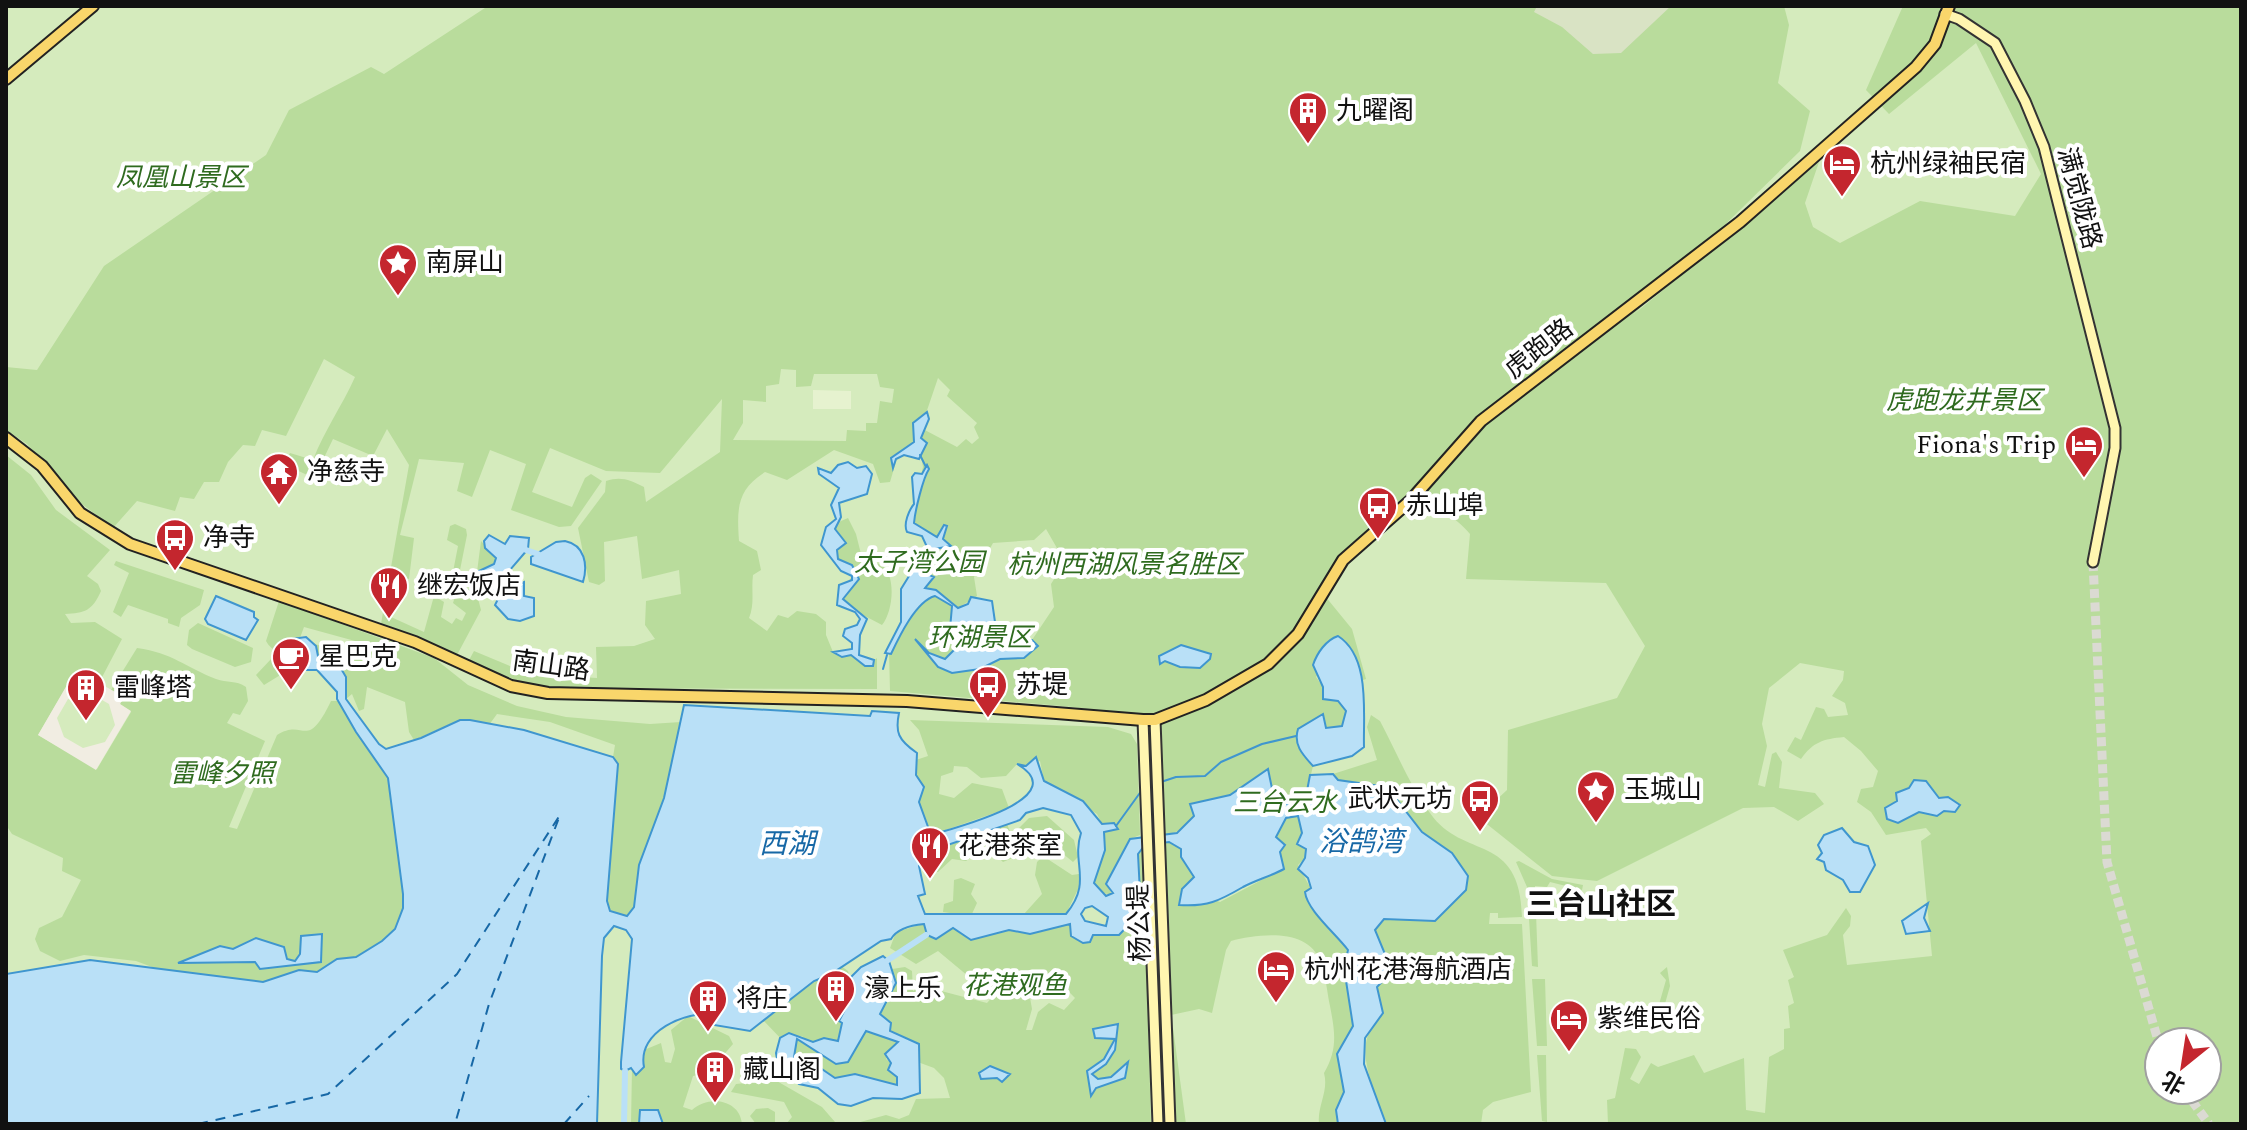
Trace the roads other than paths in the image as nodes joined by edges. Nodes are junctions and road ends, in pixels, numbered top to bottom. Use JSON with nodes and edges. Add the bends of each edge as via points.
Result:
{"nodes":[{"id":1,"x":93,"y":6,"type":"edge"},
{"id":2,"x":1947,"y":10,"type":"edge"},
{"id":3,"x":6,"y":79,"type":"edge"},
{"id":4,"x":6,"y":438,"type":"edge"},
{"id":5,"x":2093,"y":562,"type":"tunnel mouth"},
{"id":6,"x":1149,"y":720,"type":"junction"},
{"id":7,"x":1154,"y":839,"type":"junction"},
{"id":8,"x":1158,"y":1124,"type":"edge"},
{"id":9,"x":1170,"y":1124,"type":"edge"}],
"edges":[{"from":1,"to":3,"type":"main road"},
{"from":2,"to":5,"type":"main road","name":"满觉陇路","via":[[1995,43],[2044,147],[2115,428]]},
{"from":2,"to":6,"type":"main road","name":"虎跑路","via":[[1935,44],[1916,67],[1740,222],[1481,421],[1411,500],[1343,560],[1298,634],[1268,664],[1206,700]]},
{"from":4,"to":6,"type":"main road","name":"南山路","via":[[42,466],[80,513],[130,544],[415,642],[511,686],[548,693],[907,701]]},
{"from":6,"to":7,"type":"main road","name":"杨公堤"},
{"from":7,"to":8,"type":"main road","name":"杨公堤"},
{"from":7,"to":9,"type":"main road","name":"杨公堤"}]}
